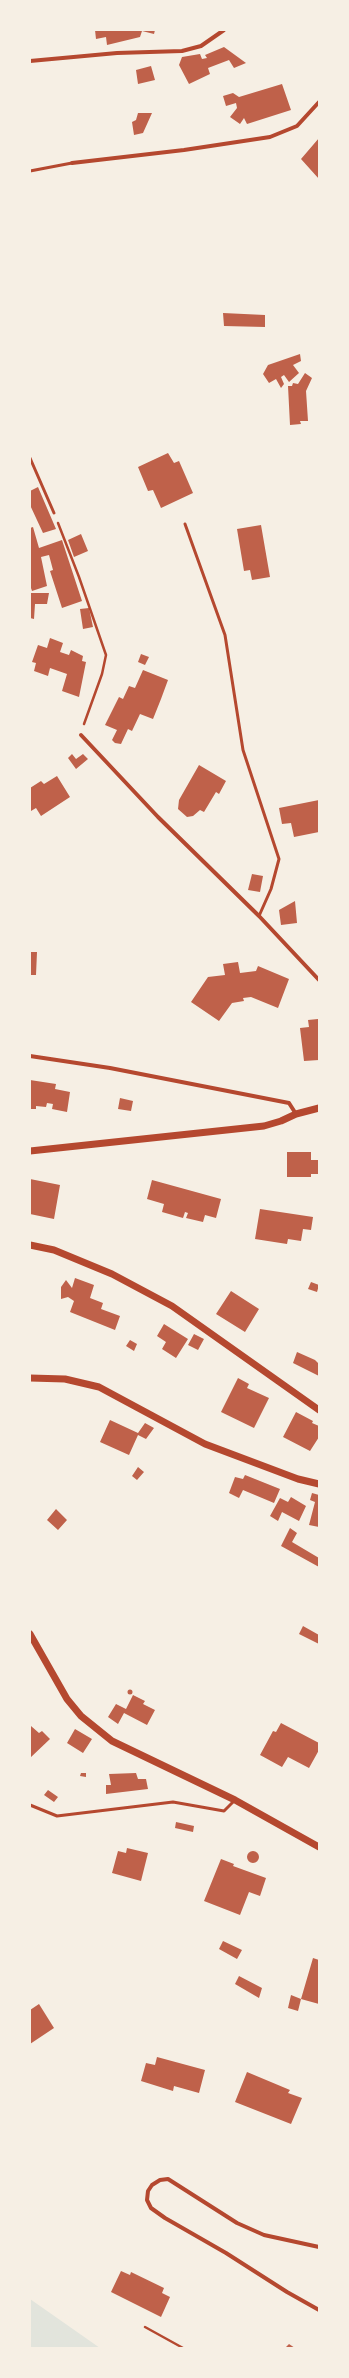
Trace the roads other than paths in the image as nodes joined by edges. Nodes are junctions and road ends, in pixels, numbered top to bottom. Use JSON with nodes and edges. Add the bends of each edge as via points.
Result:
{"nodes":[{"id":1,"x":224,"y":30,"type":"edge"},
{"id":2,"x":30,"y":61,"type":"edge"},
{"id":3,"x":319,"y":102,"type":"edge"},
{"id":4,"x":72,"y":163,"type":"joint"},
{"id":5,"x":30,"y":171,"type":"edge"},
{"id":6,"x":30,"y":458,"type":"edge"},
{"id":7,"x":54,"y":513,"type":"road end"},
{"id":8,"x":185,"y":524,"type":"dead end"},
{"id":9,"x":81,"y":735,"type":"road end"},
{"id":10,"x":259,"y":916,"type":"junction"},
{"id":11,"x":319,"y":980,"type":"edge"},
{"id":12,"x":30,"y":1056,"type":"edge"},
{"id":13,"x":319,"y":1108,"type":"edge"},
{"id":14,"x":296,"y":1114,"type":"junction"},
{"id":15,"x":30,"y":1150,"type":"edge"},
{"id":16,"x":30,"y":1245,"type":"edge"},
{"id":17,"x":30,"y":1378,"type":"edge"},
{"id":18,"x":319,"y":1410,"type":"edge"},
{"id":19,"x":319,"y":1484,"type":"edge"},
{"id":20,"x":30,"y":1634,"type":"edge"},
{"id":21,"x":235,"y":1800,"type":"junction"},
{"id":22,"x":30,"y":1805,"type":"edge"},
{"id":23,"x":319,"y":1847,"type":"edge"},
{"id":24,"x":319,"y":2247,"type":"edge"},
{"id":25,"x":319,"y":2310,"type":"edge"}],
"edges":[{"from":1,"to":2,"type":"street","via":[[201,46],[182,51],[117,53]]},
{"from":3,"to":4,"type":"street","via":[[297,126],[270,137]]},
{"from":4,"to":5,"type":"lane"},
{"from":6,"to":7,"type":"lane"},
{"from":8,"to":10,"type":"lane","via":[[225,635],[244,750],[279,859],[271,889]]},
{"from":9,"to":10,"type":"street","via":[[158,817]]},
{"from":10,"to":11,"type":"street"},
{"from":12,"to":14,"type":"street","via":[[110,1068],[289,1103]]},
{"from":13,"to":14,"type":"street"},
{"from":14,"to":15,"type":"street","via":[[264,1126]]},
{"from":16,"to":18,"type":"street","via":[[54,1250],[105,1271],[172,1306]]},
{"from":17,"to":19,"type":"street","via":[[65,1379],[99,1387],[205,1444],[298,1479]]},
{"from":20,"to":21,"type":"street","via":[[55,1680],[81,1716],[112,1741]]},
{"from":21,"to":22,"type":"lane","via":[[224,1810],[173,1802],[57,1816]]},
{"from":21,"to":23,"type":"street"},
{"from":24,"to":25,"type":"street","via":[[264,2235],[231,2219],[168,2180],[160,2180],[148,2191],[147,2200],[152,2208],[165,2218]]}]}
